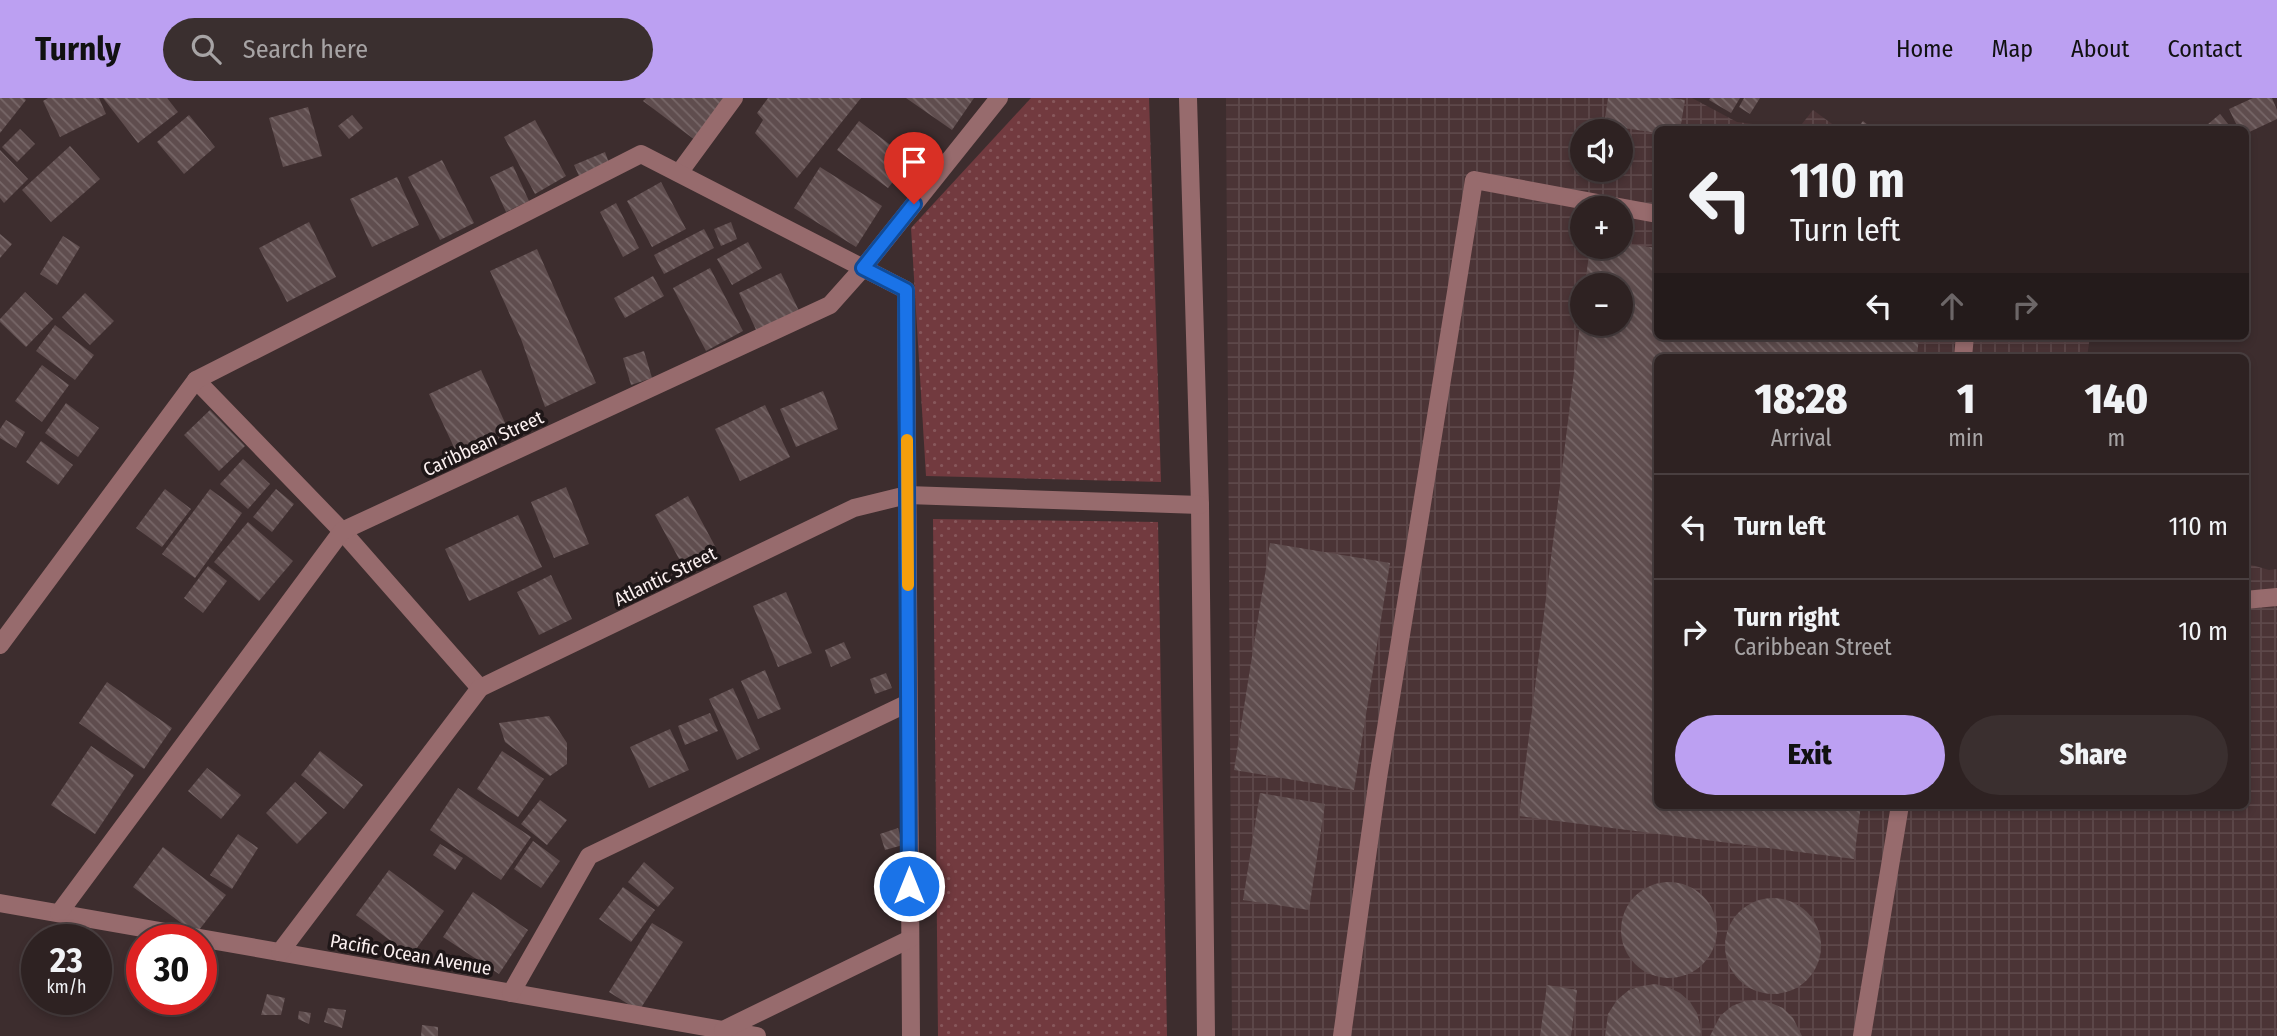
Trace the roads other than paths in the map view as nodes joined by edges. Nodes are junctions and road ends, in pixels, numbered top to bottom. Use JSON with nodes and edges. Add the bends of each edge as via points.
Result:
{"nodes":[{"id":1,"x":734,"y":98,"type":"edge"},
{"id":2,"x":999,"y":98,"type":"edge"},
{"id":3,"x":1188,"y":98,"type":"edge"},
{"id":4,"x":679,"y":173,"type":"junction"},
{"id":5,"x":1654,"y":213,"type":"edge"},
{"id":6,"x":863,"y":268,"type":"junction"},
{"id":7,"x":196,"y":380,"type":"junction"},
{"id":8,"x":907,"y":495,"type":"junction"},
{"id":9,"x":1200,"y":505,"type":"junction"},
{"id":10,"x":342,"y":531,"type":"junction"},
{"id":11,"x":2277,"y":597,"type":"edge"},
{"id":12,"x":2249,"y":600,"type":"edge"},
{"id":13,"x":0,"y":645,"type":"edge"},
{"id":14,"x":480,"y":688,"type":"junction"},
{"id":15,"x":908,"y":703,"type":"junction"},
{"id":16,"x":1899,"y":809,"type":"edge"},
{"id":17,"x":0,"y":903,"type":"edge"},
{"id":18,"x":59,"y":913,"type":"junction"},
{"id":19,"x":910,"y":939,"type":"junction"},
{"id":20,"x":280,"y":952,"type":"junction"},
{"id":21,"x":511,"y":993,"type":"junction"},
{"id":22,"x":723,"y":1030,"type":"junction"},
{"id":23,"x":757,"y":1036,"type":"edge"},
{"id":24,"x":911,"y":1036,"type":"edge"},
{"id":25,"x":1206,"y":1036,"type":"edge"},
{"id":26,"x":1342,"y":1036,"type":"edge"},
{"id":27,"x":1862,"y":1036,"type":"edge"}],
"edges":[{"from":1,"to":4,"type":"street"},
{"from":2,"to":6,"type":"street","name":"Caribbean Street"},
{"from":3,"to":9,"type":"street"},
{"from":4,"to":6,"type":"street"},
{"from":4,"to":7,"type":"street","via":[[640,154]]},
{"from":5,"to":26,"type":"street","via":[[1474,180],[1378,778]]},
{"from":6,"to":8,"type":"street","via":[[906,290]]},
{"from":6,"to":10,"type":"street","name":"Caribbean Street","via":[[830,305]]},
{"from":7,"to":10,"type":"street"},
{"from":7,"to":13,"type":"street"},
{"from":8,"to":9,"type":"street","name":"Atlantic Street"},
{"from":8,"to":14,"type":"street","name":"Atlantic Street","via":[[854,508]]},
{"from":8,"to":15,"type":"street"},
{"from":9,"to":25,"type":"street"},
{"from":10,"to":14,"type":"street"},
{"from":10,"to":18,"type":"street","name":"Caribbean Street"},
{"from":11,"to":12,"type":"street"},
{"from":14,"to":20,"type":"street","name":"Atlantic Street"},
{"from":15,"to":19,"type":"street"},
{"from":15,"to":21,"type":"street","via":[[589,856]]},
{"from":16,"to":27,"type":"street"},
{"from":17,"to":18,"type":"street","name":"Pacific Ocean Avenue"},
{"from":18,"to":20,"type":"street","name":"Pacific Ocean Avenue"},
{"from":19,"to":22,"type":"street"},
{"from":19,"to":24,"type":"street"},
{"from":20,"to":21,"type":"street","name":"Pacific Ocean Avenue"},
{"from":21,"to":22,"type":"street","name":"Pacific Ocean Avenue"},
{"from":22,"to":23,"type":"street","name":"Pacific Ocean Avenue"}]}
